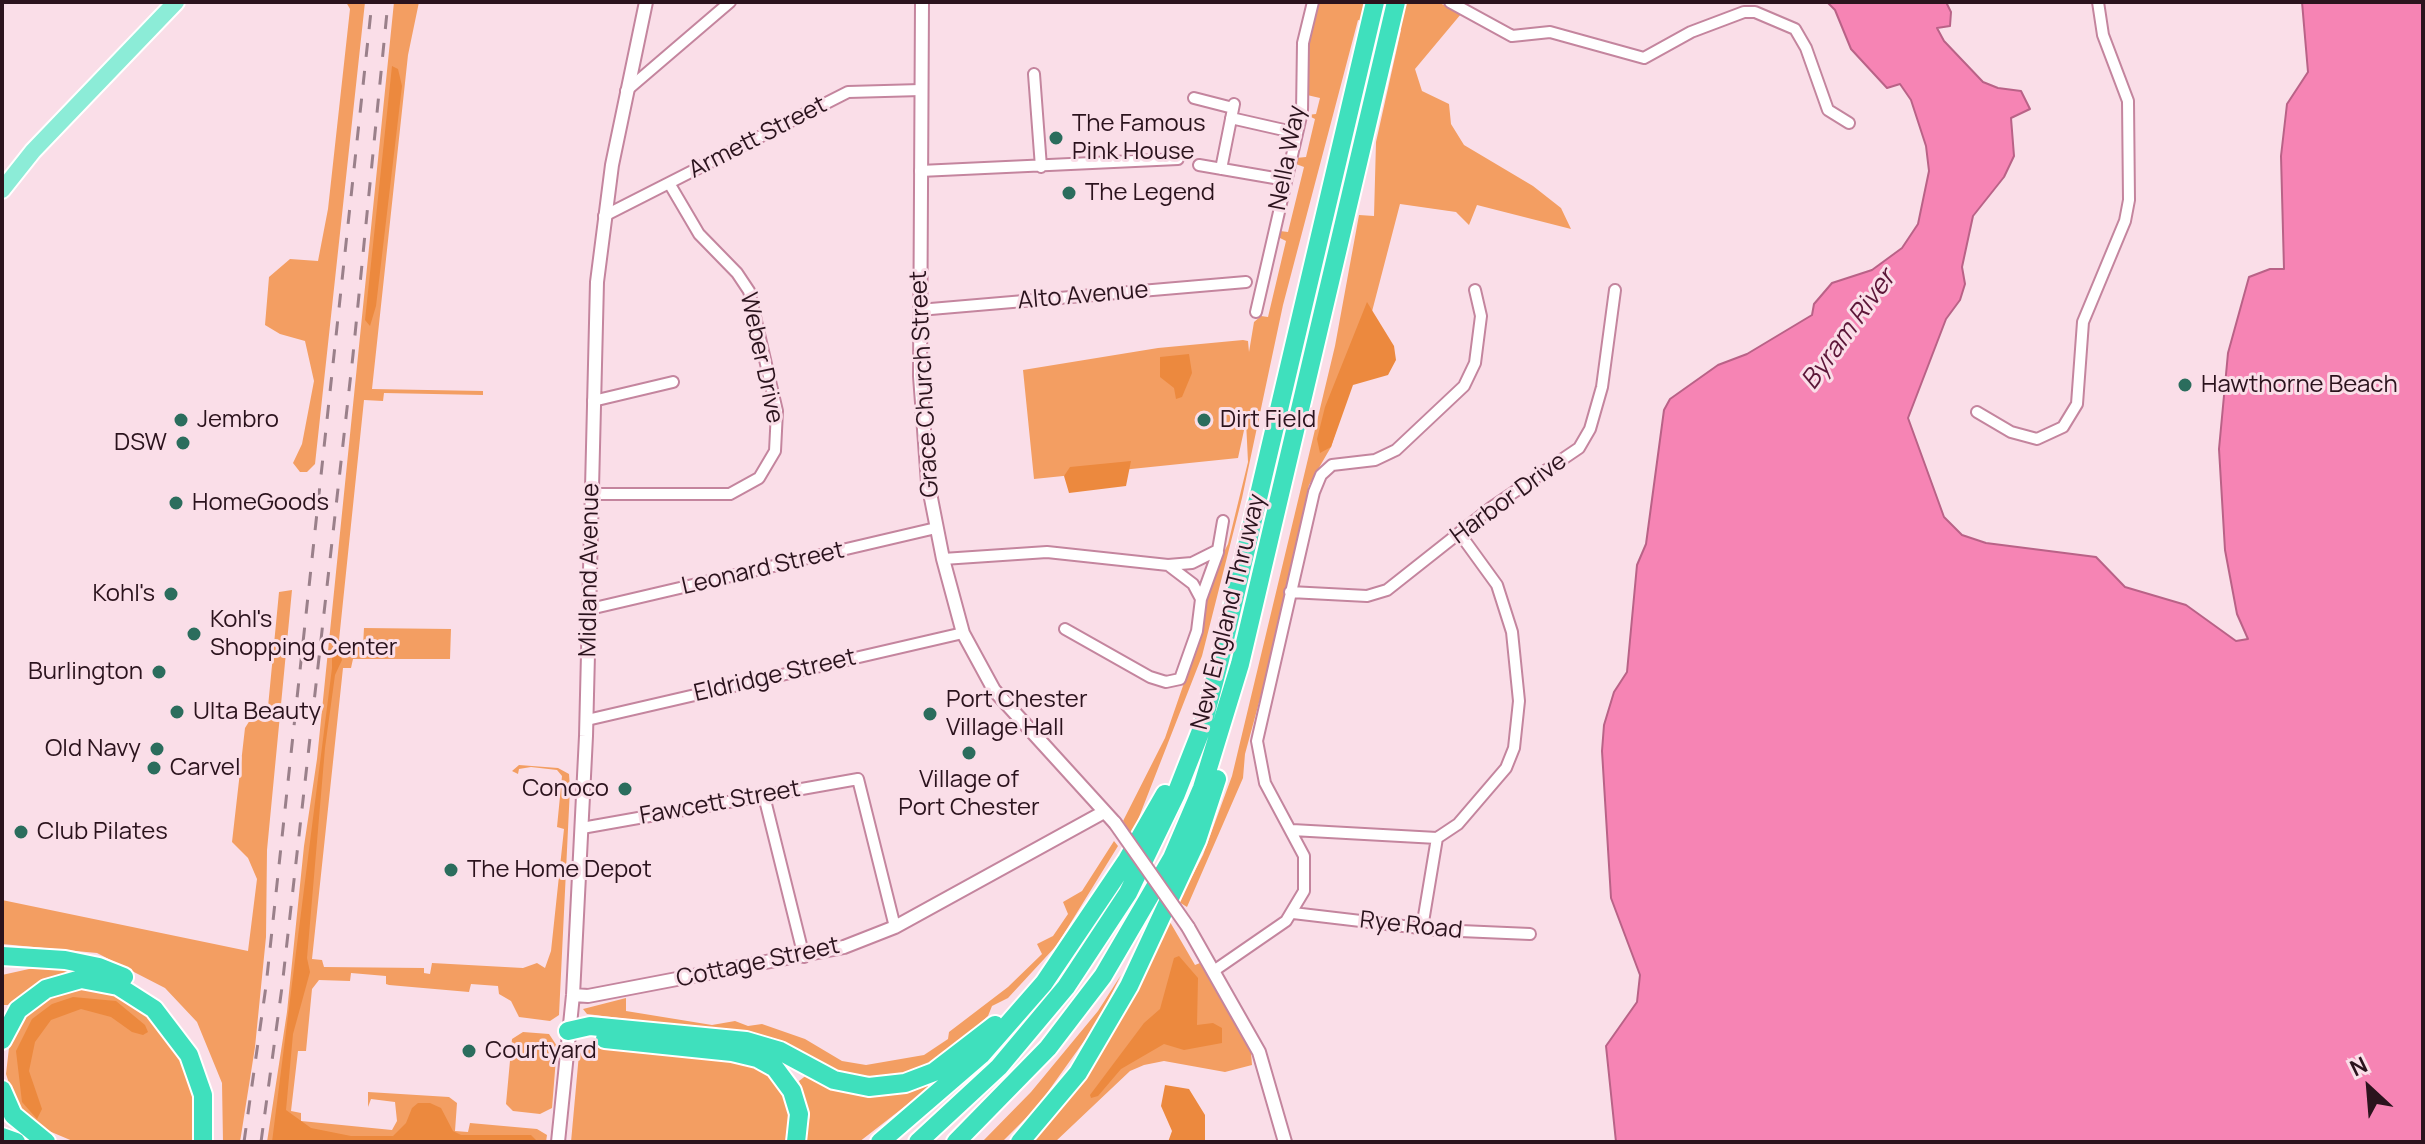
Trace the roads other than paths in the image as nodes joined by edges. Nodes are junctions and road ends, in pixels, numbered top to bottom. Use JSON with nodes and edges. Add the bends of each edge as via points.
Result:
{"nodes":[{"id":1,"x":176,"y":2,"type":"edge"},
{"id":2,"x":646,"y":2,"type":"edge"},
{"id":3,"x":730,"y":2,"type":"edge"},
{"id":4,"x":922,"y":2,"type":"edge"},
{"id":5,"x":1313,"y":2,"type":"edge"},
{"id":6,"x":1375,"y":2,"type":"edge"},
{"id":7,"x":1396,"y":2,"type":"edge"},
{"id":8,"x":1450,"y":2,"type":"edge"},
{"id":9,"x":2098,"y":2,"type":"edge"},
{"id":10,"x":1034,"y":74,"type":"dead end"},
{"id":11,"x":921,"y":90,"type":"junction"},
{"id":12,"x":626,"y":91,"type":"junction"},
{"id":13,"x":1194,"y":98,"type":"dead end"},
{"id":14,"x":1233,"y":110,"type":"junction"},
{"id":15,"x":1849,"y":123,"type":"dead end"},
{"id":16,"x":1297,"y":133,"type":"junction"},
{"id":17,"x":1178,"y":159,"type":"dead end"},
{"id":18,"x":1199,"y":165,"type":"dead end"},
{"id":19,"x":1041,"y":167,"type":"junction"},
{"id":20,"x":1221,"y":169,"type":"junction"},
{"id":21,"x":920,"y":171,"type":"junction"},
{"id":22,"x":1286,"y":180,"type":"junction"},
{"id":23,"x":669,"y":183,"type":"junction"},
{"id":24,"x":2,"y":190,"type":"edge"},
{"id":25,"x":604,"y":216,"type":"junction"},
{"id":26,"x":1246,"y":282,"type":"dead end"},
{"id":27,"x":1475,"y":290,"type":"dead end"},
{"id":28,"x":1615,"y":290,"type":"dead end"},
{"id":29,"x":919,"y":310,"type":"junction"},
{"id":30,"x":1256,"y":312,"type":"dead end"},
{"id":31,"x":673,"y":382,"type":"dead end"},
{"id":32,"x":593,"y":401,"type":"junction"},
{"id":33,"x":1977,"y":412,"type":"dead end"},
{"id":34,"x":592,"y":494,"type":"junction"},
{"id":35,"x":1223,"y":521,"type":"dead end"},
{"id":36,"x":936,"y":528,"type":"junction"},
{"id":37,"x":1460,"y":534,"type":"junction"},
{"id":38,"x":1218,"y":550,"type":"junction"},
{"id":39,"x":943,"y":559,"type":"junction"},
{"id":40,"x":1168,"y":565,"type":"junction"},
{"id":41,"x":1290,"y":592,"type":"junction"},
{"id":42,"x":1201,"y":599,"type":"junction"},
{"id":43,"x":590,"y":609,"type":"junction"},
{"id":44,"x":1065,"y":629,"type":"dead end"},
{"id":45,"x":963,"y":633,"type":"junction"},
{"id":46,"x":1229,"y":710,"type":"junction"},
{"id":47,"x":587,"y":720,"type":"junction"},
{"id":48,"x":1202,"y":728,"type":"junction"},
{"id":49,"x":764,"y":796,"type":"junction"},
{"id":50,"x":1104,"y":812,"type":"junction"},
{"id":51,"x":582,"y":828,"type":"junction"},
{"id":52,"x":1292,"y":830,"type":"junction"},
{"id":53,"x":1437,"y":838,"type":"junction"},
{"id":54,"x":1293,"y":913,"type":"junction"},
{"id":55,"x":895,"y":927,"type":"junction"},
{"id":56,"x":1422,"y":928,"type":"junction"},
{"id":57,"x":1530,"y":934,"type":"dead end"},
{"id":58,"x":2,"y":956,"type":"edge"},
{"id":59,"x":804,"y":957,"type":"junction"},
{"id":60,"x":83,"y":963,"type":"junction"},
{"id":61,"x":2,"y":970,"type":"edge"},
{"id":62,"x":1215,"y":970,"type":"junction"},
{"id":63,"x":1044,"y":983,"type":"junction"},
{"id":64,"x":573,"y":995,"type":"junction"},
{"id":65,"x":568,"y":1031,"type":"junction"},
{"id":66,"x":2,"y":1040,"type":"edge"},
{"id":67,"x":1040,"y":1057,"type":"junction"},
{"id":68,"x":2,"y":1090,"type":"edge"},
{"id":69,"x":2,"y":1137,"type":"edge"},
{"id":70,"x":16,"y":1142,"type":"edge"},
{"id":71,"x":46,"y":1142,"type":"edge"},
{"id":72,"x":203,"y":1142,"type":"edge"},
{"id":73,"x":214,"y":1142,"type":"edge"},
{"id":74,"x":558,"y":1142,"type":"edge"},
{"id":75,"x":796,"y":1142,"type":"edge"},
{"id":76,"x":880,"y":1142,"type":"edge"},
{"id":77,"x":918,"y":1142,"type":"edge"},
{"id":78,"x":956,"y":1142,"type":"edge"},
{"id":79,"x":974,"y":1142,"type":"edge"},
{"id":80,"x":1020,"y":1142,"type":"edge"},
{"id":81,"x":1285,"y":1142,"type":"edge"}],
"edges":[{"from":1,"to":24,"type":"main road"},
{"from":2,"to":12,"type":"street","name":"Midland Avenue"},
{"from":3,"to":12,"type":"street"},
{"from":4,"to":11,"type":"street","name":"Grace Church Street"},
{"from":5,"to":16,"type":"street","name":"Nella Way","via":[[1303,43]]},
{"from":6,"to":48,"type":"highway","name":"New England Thruway"},
{"from":7,"to":46,"type":"highway","name":"New England Thruway"},
{"from":8,"to":15,"type":"street","via":[[1512,36],[1550,32],[1644,58],[1691,32],[1755,12],[1795,29],[1828,110]]},
{"from":9,"to":33,"type":"street","via":[[2103,35],[2128,101],[2129,200],[2083,322],[2077,404],[2063,427],[2037,439],[2011,432]]},
{"from":10,"to":19,"type":"street"},
{"from":11,"to":21,"type":"street","name":"Grace Church Street"},
{"from":11,"to":23,"type":"street","name":"Armett Street","via":[[848,92]]},
{"from":12,"to":25,"type":"street","name":"Midland Avenue"},
{"from":13,"to":14,"type":"street"},
{"from":14,"to":16,"type":"street"},
{"from":14,"to":20,"type":"street"},
{"from":16,"to":22,"type":"street","name":"Nella Way"},
{"from":17,"to":19,"type":"street"},
{"from":18,"to":20,"type":"street"},
{"from":19,"to":21,"type":"street"},
{"from":20,"to":22,"type":"street"},
{"from":21,"to":29,"type":"street","name":"Grace Church Street"},
{"from":22,"to":30,"type":"street","name":"Nella Way"},
{"from":23,"to":25,"type":"street","name":"Armett Street"},
{"from":23,"to":34,"type":"street","name":"Weber Drive","via":[[699,234],[749,291],[777,411],[775,451],[759,478],[730,494]]},
{"from":25,"to":32,"type":"street","name":"Midland Avenue"},
{"from":26,"to":29,"type":"street","name":"Alto Avenue"},
{"from":27,"to":41,"type":"street","via":[[1481,316],[1469,380],[1396,450],[1326,470],[1314,492]]},
{"from":28,"to":37,"type":"street","name":"Harbor Drive","via":[[1605,375],[1585,440]]},
{"from":29,"to":36,"type":"street","name":"Grace Church Street","via":[[921,404]]},
{"from":31,"to":32,"type":"street"},
{"from":32,"to":34,"type":"street","name":"Midland Avenue"},
{"from":34,"to":43,"type":"street","name":"Midland Avenue"},
{"from":35,"to":38,"type":"street"},
{"from":36,"to":39,"type":"street","name":"Grace Church Street"},
{"from":36,"to":43,"type":"street","name":"Leonard Street"},
{"from":37,"to":41,"type":"street","name":"Harbor Drive","via":[[1376,594]]},
{"from":37,"to":53,"type":"street","via":[[1492,577],[1505,605],[1516,662],[1518,715],[1506,768],[1458,824]]},
{"from":38,"to":40,"type":"street","via":[[1192,563]]},
{"from":38,"to":42,"type":"street"},
{"from":39,"to":40,"type":"street","via":[[1047,552]]},
{"from":39,"to":45,"type":"street","name":"Grace Church Street"},
{"from":40,"to":42,"type":"street","via":[[1193,584]]},
{"from":41,"to":52,"type":"street","via":[[1257,741],[1265,783]]},
{"from":42,"to":44,"type":"street","via":[[1183,675],[1174,683],[1150,677]]},
{"from":43,"to":47,"type":"street","name":"Midland Avenue"},
{"from":45,"to":47,"type":"street","name":"Eldridge Street"},
{"from":45,"to":50,"type":"street","name":"Grace Church Street","via":[[1009,710]]},
{"from":46,"to":67,"type":"highway","name":"New England Thruway","via":[[1202,788],[1161,878],[1103,976]]},
{"from":46,"to":80,"type":"highway","via":[[1205,820],[1147,952],[1078,1073]]},
{"from":47,"to":51,"type":"street","name":"Midland Avenue"},
{"from":48,"to":63,"type":"highway","via":[[1127,860]]},
{"from":48,"to":77,"type":"highway","name":"New England Thruway","via":[[1150,853],[1091,953],[999,1067]]},
{"from":49,"to":51,"type":"street","name":"Fawcett Street"},
{"from":49,"to":55,"type":"street","name":"Fawcett Street","via":[[858,779]]},
{"from":49,"to":59,"type":"street"},
{"from":50,"to":55,"type":"street","name":"Cottage Street"},
{"from":50,"to":62,"type":"street","name":"Grace Church Street","bridge":true},
{"from":51,"to":64,"type":"street","name":"Midland Avenue"},
{"from":52,"to":53,"type":"street"},
{"from":52,"to":54,"type":"street","via":[[1307,868]]},
{"from":53,"to":56,"type":"street"},
{"from":54,"to":56,"type":"street","name":"Rye Road"},
{"from":54,"to":62,"type":"street"},
{"from":55,"to":59,"type":"street","name":"Cottage Street"},
{"from":56,"to":57,"type":"street","name":"Rye Road"},
{"from":58,"to":60,"type":"highway"},
{"from":59,"to":64,"type":"street","name":"Cottage Street"},
{"from":60,"to":61,"type":"highway"},
{"from":60,"to":73,"type":"highway","via":[[147,990],[187,1030],[209,1078]]},
{"from":62,"to":81,"type":"street","name":"Grace Church Street","via":[[1266,1068]]},
{"from":63,"to":65,"type":"highway","via":[[945,1065],[895,1085],[845,1083],[768,1046],[730,1038],[590,1026]]},
{"from":63,"to":76,"type":"highway","via":[[981,1055]]},
{"from":64,"to":65,"type":"street","name":"Midland Avenue"},
{"from":65,"to":74,"type":"street","name":"Midland Avenue"},
{"from":65,"to":75,"type":"highway","via":[[757,1058],[775,1068],[792,1091],[799,1114]]},
{"from":66,"to":72,"type":"highway","via":[[18,1010],[46,989],[81,979],[118,986],[154,1009],[189,1055],[203,1095]]},
{"from":67,"to":78,"type":"highway","name":"New England Thruway"},
{"from":67,"to":79,"type":"highway"},
{"from":68,"to":71,"type":"highway","via":[[13,1115]]},
{"from":69,"to":70,"type":"highway"}]}
